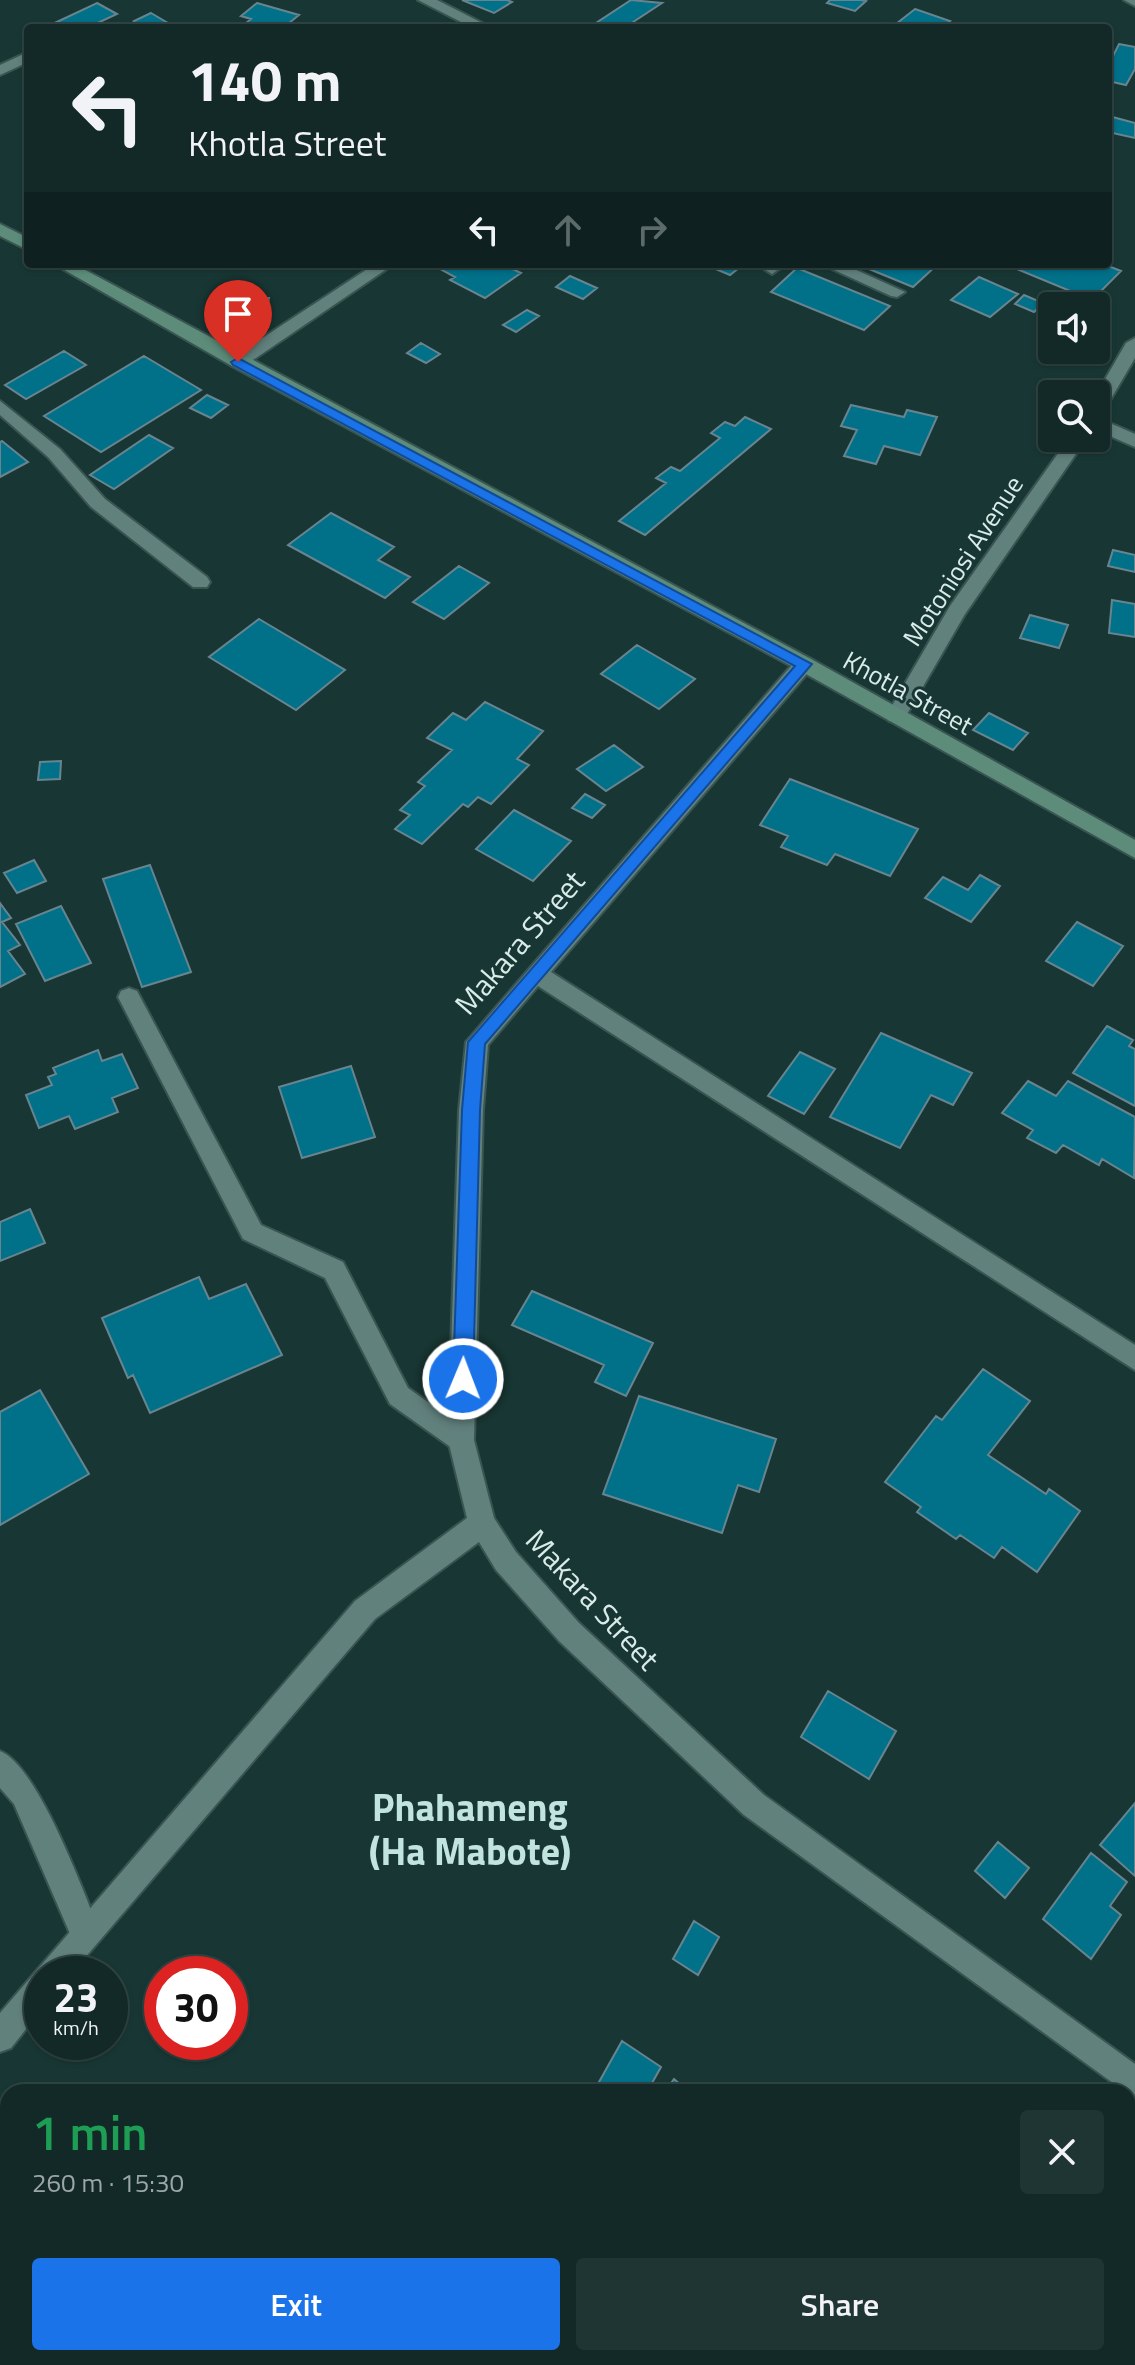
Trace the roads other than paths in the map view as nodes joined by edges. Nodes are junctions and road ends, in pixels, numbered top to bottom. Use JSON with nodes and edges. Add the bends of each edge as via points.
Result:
{"nodes":[{"id":1,"x":425,"y":0,"type":"edge"},
{"id":2,"x":476,"y":24,"type":"edge"},
{"id":3,"x":24,"y":58,"type":"edge"},
{"id":4,"x":0,"y":71,"type":"edge"},
{"id":5,"x":0,"y":229,"type":"edge"},
{"id":6,"x":24,"y":243,"type":"edge"},
{"id":7,"x":69,"y":268,"type":"edge"},
{"id":8,"x":380,"y":268,"type":"edge"},
{"id":9,"x":839,"y":268,"type":"edge"},
{"id":10,"x":897,"y":292,"type":"dead end"},
{"id":11,"x":1135,"y":343,"type":"edge"},
{"id":12,"x":238,"y":362,"type":"junction"},
{"id":13,"x":1110,"y":386,"type":"edge"},
{"id":14,"x":0,"y":406,"type":"edge"},
{"id":15,"x":1110,"y":429,"type":"edge"},
{"id":16,"x":1135,"y":441,"type":"edge"},
{"id":17,"x":1068,"y":452,"type":"edge"},
{"id":18,"x":200,"y":582,"type":"dead end"},
{"id":19,"x":804,"y":664,"type":"junction"},
{"id":20,"x":896,"y":716,"type":"junction"},
{"id":21,"x":1135,"y":850,"type":"edge"},
{"id":22,"x":535,"y":973,"type":"junction"},
{"id":23,"x":129,"y":997,"type":"dead end"},
{"id":24,"x":1135,"y":1359,"type":"edge"},
{"id":25,"x":461,"y":1440,"type":"junction"},
{"id":26,"x":482,"y":1523,"type":"junction"},
{"id":27,"x":0,"y":1765,"type":"edge"},
{"id":28,"x":85,"y":1932,"type":"junction"},
{"id":29,"x":66,"y":1956,"type":"edge"},
{"id":30,"x":24,"y":2007,"type":"edge"},
{"id":31,"x":0,"y":2037,"type":"edge"},
{"id":32,"x":1135,"y":2083,"type":"edge"}],
"edges":[{"from":1,"to":2,"type":"street"},
{"from":3,"to":4,"type":"street"},
{"from":5,"to":6,"type":"street"},
{"from":7,"to":12,"type":"street","name":"Khotla Street"},
{"from":8,"to":12,"type":"street"},
{"from":9,"to":10,"type":"street"},
{"from":11,"to":13,"type":"street"},
{"from":12,"to":19,"type":"street","name":"Khotla Street"},
{"from":14,"to":18,"type":"street","via":[[54,453],[98,503]]},
{"from":15,"to":16,"type":"street"},
{"from":17,"to":20,"type":"street","name":"Motoniosi Avenue","via":[[957,611]]},
{"from":19,"to":20,"type":"street","name":"Khotla Street"},
{"from":19,"to":22,"type":"street","name":"Makara Street"},
{"from":20,"to":21,"type":"street","name":"Khotla Street"},
{"from":22,"to":24,"type":"street"},
{"from":22,"to":25,"type":"street","name":"Makara Street","via":[[477,1042]]},
{"from":23,"to":25,"type":"street","via":[[252,1232],[334,1270],[399,1396]]},
{"from":25,"to":26,"type":"street","name":"Makara Street"},
{"from":26,"to":28,"type":"street","via":[[365,1610]]},
{"from":26,"to":32,"type":"street","name":"Makara Street","via":[[506,1561],[569,1632],[754,1805]]},
{"from":27,"to":28,"type":"street","via":[[24,1794]]},
{"from":28,"to":29,"type":"street"},
{"from":30,"to":31,"type":"street"}]}
